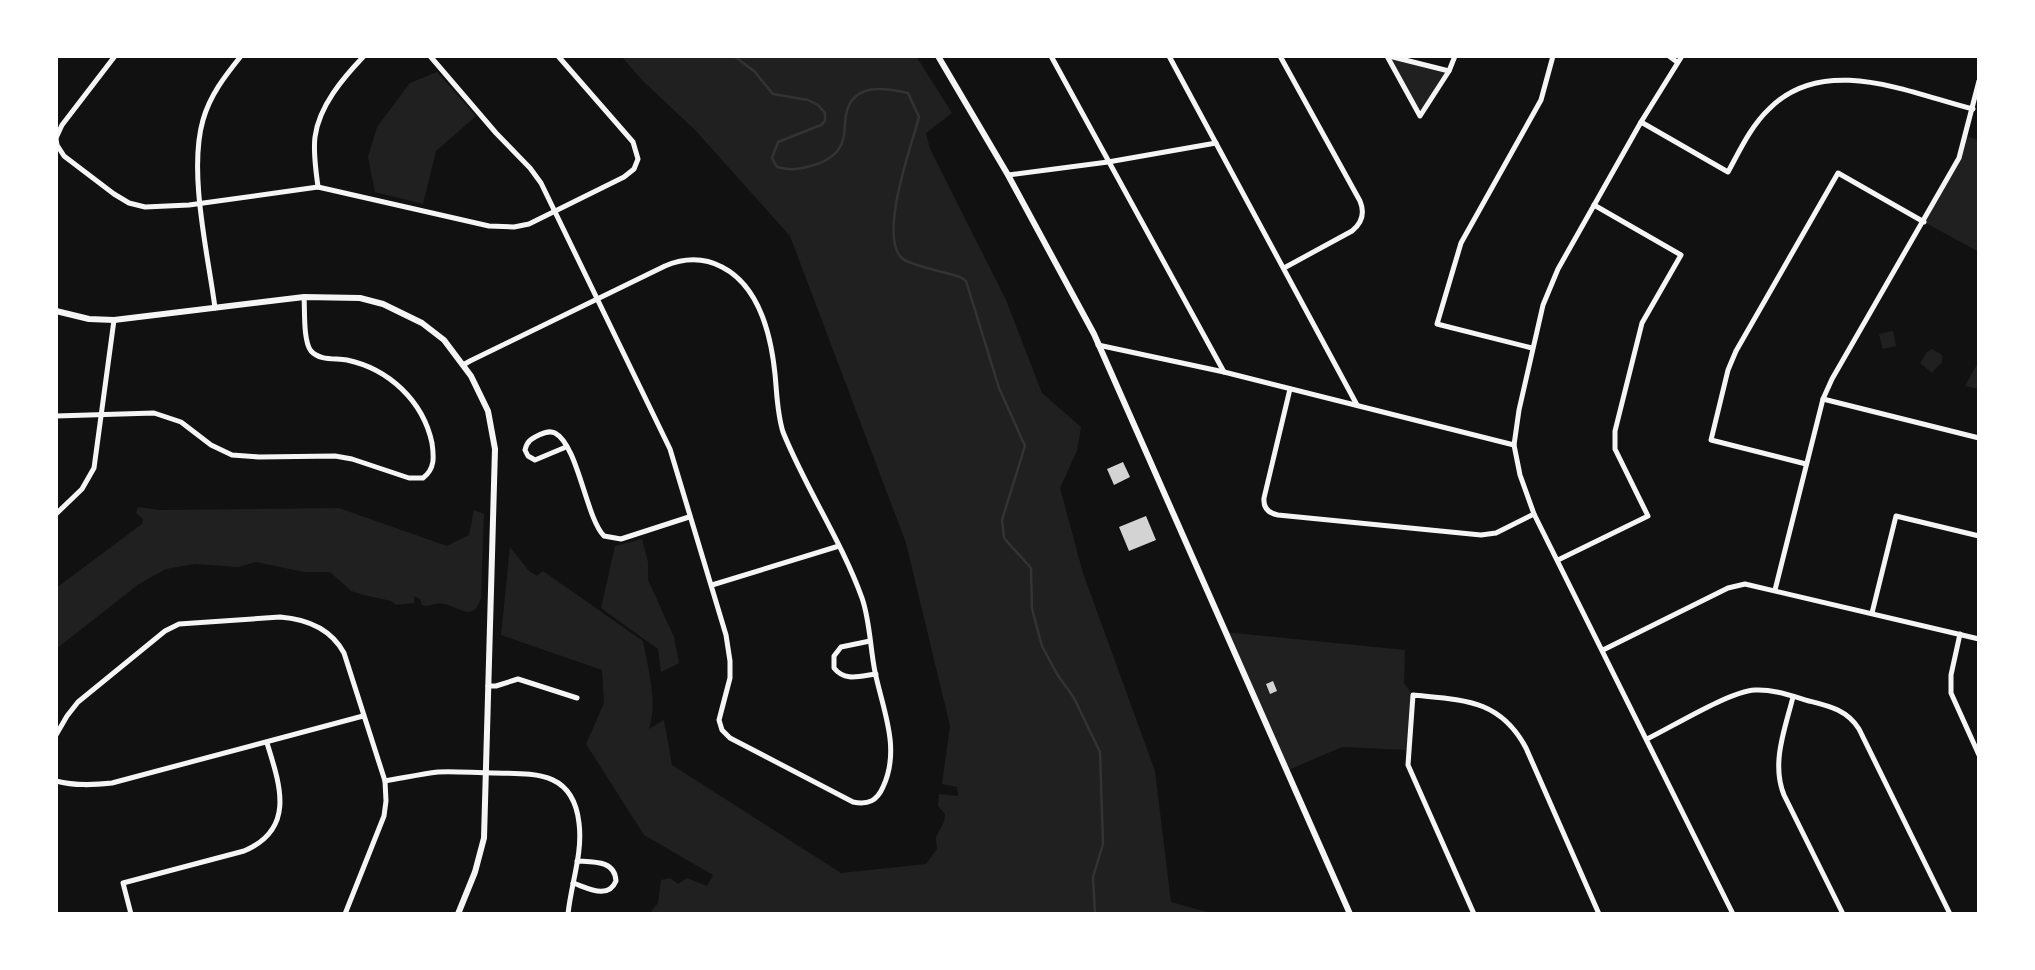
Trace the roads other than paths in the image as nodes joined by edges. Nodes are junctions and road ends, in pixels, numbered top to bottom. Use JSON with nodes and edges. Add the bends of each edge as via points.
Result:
{"nodes":[{"id":1,"x":115,"y":56,"type":"edge"},
{"id":2,"x":241,"y":56,"type":"edge"},
{"id":3,"x":364,"y":56,"type":"edge"},
{"id":4,"x":430,"y":56,"type":"edge"},
{"id":5,"x":558,"y":56,"type":"edge"},
{"id":6,"x":937,"y":56,"type":"edge"},
{"id":7,"x":1051,"y":56,"type":"edge"},
{"id":8,"x":1168,"y":56,"type":"edge"},
{"id":9,"x":1280,"y":56,"type":"edge"},
{"id":10,"x":1388,"y":56,"type":"edge"},
{"id":11,"x":1455,"y":56,"type":"edge"},
{"id":12,"x":1553,"y":56,"type":"edge"},
{"id":13,"x":1668,"y":56,"type":"edge"},
{"id":14,"x":1682,"y":56,"type":"edge"},
{"id":15,"x":1677,"y":62,"type":"junction"},
{"id":16,"x":1449,"y":71,"type":"junction"},
{"id":17,"x":1979,"y":81,"type":"edge"},
{"id":18,"x":1973,"y":109,"type":"junction"},
{"id":19,"x":1641,"y":122,"type":"junction"},
{"id":20,"x":56,"y":139,"type":"edge"},
{"id":21,"x":1216,"y":143,"type":"junction"},
{"id":22,"x":1108,"y":162,"type":"junction"},
{"id":23,"x":1008,"y":175,"type":"junction"},
{"id":24,"x":318,"y":187,"type":"junction"},
{"id":25,"x":201,"y":203,"type":"junction"},
{"id":26,"x":1594,"y":205,"type":"junction"},
{"id":27,"x":554,"y":212,"type":"junction"},
{"id":28,"x":1924,"y":222,"type":"junction"},
{"id":29,"x":1284,"y":268,"type":"junction"},
{"id":30,"x":304,"y":297,"type":"junction"},
{"id":31,"x":597,"y":300,"type":"junction"},
{"id":32,"x":215,"y":308,"type":"junction"},
{"id":33,"x":56,"y":312,"type":"edge"},
{"id":34,"x":114,"y":320,"type":"junction"},
{"id":35,"x":1098,"y":345,"type":"junction"},
{"id":36,"x":1532,"y":348,"type":"junction"},
{"id":37,"x":463,"y":365,"type":"junction"},
{"id":38,"x":1224,"y":372,"type":"junction"},
{"id":39,"x":1290,"y":389,"type":"junction"},
{"id":40,"x":1824,"y":399,"type":"junction"},
{"id":41,"x":1357,"y":405,"type":"junction"},
{"id":42,"x":103,"y":415,"type":"junction"},
{"id":43,"x":56,"y":416,"type":"edge"},
{"id":44,"x":1979,"y":438,"type":"edge"},
{"id":45,"x":1514,"y":445,"type":"junction"},
{"id":46,"x":566,"y":447,"type":"junction"},
{"id":47,"x":1806,"y":464,"type":"junction"},
{"id":48,"x":56,"y":514,"type":"edge"},
{"id":49,"x":1534,"y":514,"type":"junction"},
{"id":50,"x":689,"y":517,"type":"junction"},
{"id":51,"x":1979,"y":536,"type":"edge"},
{"id":52,"x":839,"y":546,"type":"junction"},
{"id":53,"x":1558,"y":560,"type":"junction"},
{"id":54,"x":712,"y":585,"type":"junction"},
{"id":55,"x":1775,"y":590,"type":"junction"},
{"id":56,"x":1872,"y":613,"type":"junction"},
{"id":57,"x":1960,"y":634,"type":"junction"},
{"id":58,"x":1979,"y":639,"type":"edge"},
{"id":59,"x":870,"y":641,"type":"junction"},
{"id":60,"x":1603,"y":650,"type":"junction"},
{"id":61,"x":876,"y":674,"type":"junction"},
{"id":62,"x":488,"y":686,"type":"junction"},
{"id":63,"x":1793,"y":697,"type":"junction"},
{"id":64,"x":577,"y":698,"type":"dead end"},
{"id":65,"x":363,"y":716,"type":"junction"},
{"id":66,"x":56,"y":735,"type":"edge"},
{"id":67,"x":1647,"y":739,"type":"junction"},
{"id":68,"x":267,"y":743,"type":"junction"},
{"id":69,"x":1979,"y":755,"type":"edge"},
{"id":70,"x":486,"y":772,"type":"junction"},
{"id":71,"x":56,"y":781,"type":"edge"},
{"id":72,"x":385,"y":781,"type":"junction"},
{"id":73,"x":576,"y":861,"type":"junction"},
{"id":74,"x":573,"y":883,"type":"junction"},
{"id":75,"x":131,"y":914,"type":"edge"},
{"id":76,"x":345,"y":914,"type":"edge"},
{"id":77,"x":458,"y":914,"type":"edge"},
{"id":78,"x":568,"y":914,"type":"edge"},
{"id":79,"x":1350,"y":914,"type":"edge"},
{"id":80,"x":1474,"y":914,"type":"edge"},
{"id":81,"x":1599,"y":914,"type":"edge"},
{"id":82,"x":1733,"y":914,"type":"edge"},
{"id":83,"x":1843,"y":914,"type":"edge"},
{"id":84,"x":1951,"y":914,"type":"edge"}],
"edges":[{"from":1,"to":20,"type":"street"},
{"from":2,"to":25,"type":"street","via":[[216,90],[203,120],[198,154]]},
{"from":3,"to":24,"type":"street","via":[[329,99],[318,121],[314,144]]},
{"from":4,"to":27,"type":"street","via":[[535,174]]},
{"from":5,"to":27,"type":"street","via":[[633,142],[638,159],[624,177]]},
{"from":6,"to":23,"type":"street"},
{"from":7,"to":22,"type":"street"},
{"from":8,"to":21,"type":"street"},
{"from":9,"to":29,"type":"street","via":[[1363,212],[1352,231]]},
{"from":10,"to":16,"type":"street"},
{"from":10,"to":16,"type":"street","via":[[1420,116]]},
{"from":11,"to":16,"type":"street"},
{"from":12,"to":36,"type":"street","via":[[1541,100],[1461,243],[1437,324]]},
{"from":13,"to":15,"type":"street"},
{"from":14,"to":15,"type":"street"},
{"from":15,"to":19,"type":"street"},
{"from":17,"to":18,"type":"street"},
{"from":18,"to":19,"type":"street","via":[[1865,82],[1816,82],[1796,89],[1767,110],[1728,172]]},
{"from":18,"to":28,"type":"street","via":[[1963,149]]},
{"from":19,"to":26,"type":"street"},
{"from":20,"to":25,"type":"street","via":[[64,156],[129,202],[153,207]]},
{"from":21,"to":22,"type":"street"},
{"from":21,"to":29,"type":"street"},
{"from":22,"to":23,"type":"street"},
{"from":22,"to":38,"type":"street"},
{"from":23,"to":35,"type":"street"},
{"from":24,"to":25,"type":"street"},
{"from":24,"to":27,"type":"street","via":[[489,226],[521,226]]},
{"from":25,"to":32,"type":"street"},
{"from":26,"to":36,"type":"street","via":[[1553,281]]},
{"from":26,"to":53,"type":"street","via":[[1681,255],[1642,323],[1615,431],[1615,449],[1648,516]]},
{"from":27,"to":31,"type":"street"},
{"from":28,"to":40,"type":"street"},
{"from":28,"to":47,"type":"street","via":[[1838,173],[1736,351],[1711,440]]},
{"from":29,"to":41,"type":"street"},
{"from":30,"to":32,"type":"street"},
{"from":30,"to":37,"type":"street","via":[[360,298],[397,310],[444,340]]},
{"from":30,"to":42,"type":"street","via":[[307,342],[313,353],[385,374],[417,407],[433,455],[432,467],[423,478],[344,457],[232,455],[167,416]]},
{"from":31,"to":37,"type":"street"},
{"from":31,"to":50,"type":"street","via":[[670,449]]},
{"from":31,"to":52,"type":"street","via":[[689,259],[716,264],[741,281],[767,333],[783,432]]},
{"from":32,"to":34,"type":"street"},
{"from":33,"to":34,"type":"street"},
{"from":34,"to":42,"type":"street"},
{"from":35,"to":38,"type":"street"},
{"from":35,"to":79,"type":"street"},
{"from":36,"to":45,"type":"street"},
{"from":37,"to":62,"type":"street","via":[[488,411],[495,449]]},
{"from":38,"to":39,"type":"street"},
{"from":39,"to":41,"type":"street"},
{"from":39,"to":49,"type":"street","via":[[1264,498],[1265,508],[1273,514],[1481,535]]},
{"from":40,"to":44,"type":"street"},
{"from":40,"to":47,"type":"street"},
{"from":41,"to":45,"type":"street"},
{"from":42,"to":43,"type":"street"},
{"from":42,"to":48,"type":"street","via":[[91,475],[78,495]]},
{"from":45,"to":49,"type":"street"},
{"from":46,"to":46,"type":"street","via":[[555,433],[547,432],[529,440],[525,450],[535,460]]},
{"from":46,"to":50,"type":"street","via":[[604,537],[621,539]]},
{"from":47,"to":55,"type":"street"},
{"from":49,"to":53,"type":"street"},
{"from":50,"to":54,"type":"street"},
{"from":51,"to":56,"type":"street","via":[[1896,516]]},
{"from":52,"to":54,"type":"street"},
{"from":52,"to":59,"type":"street","via":[[862,600]]},
{"from":53,"to":60,"type":"street"},
{"from":54,"to":61,"type":"street","via":[[730,661],[719,714],[722,730],[858,803],[878,796],[890,767],[889,729]]},
{"from":55,"to":56,"type":"street"},
{"from":55,"to":60,"type":"street","via":[[1745,584],[1728,588]]},
{"from":56,"to":57,"type":"street"},
{"from":57,"to":58,"type":"street"},
{"from":57,"to":69,"type":"street","via":[[1951,693]]},
{"from":59,"to":61,"type":"street"},
{"from":59,"to":61,"type":"street","via":[[841,647],[834,656],[834,668],[846,677]]},
{"from":60,"to":67,"type":"street"},
{"from":62,"to":64,"type":"street","via":[[518,679]]},
{"from":62,"to":70,"type":"street"},
{"from":63,"to":67,"type":"street","via":[[1749,690]]},
{"from":63,"to":83,"type":"street","via":[[1778,778]]},
{"from":63,"to":84,"type":"street","via":[[1833,707],[1854,721]]},
{"from":65,"to":66,"type":"street","via":[[349,665],[333,636],[297,618],[280,617],[179,624],[164,631],[78,702]]},
{"from":65,"to":68,"type":"street"},
{"from":65,"to":72,"type":"street"},
{"from":67,"to":82,"type":"street"},
{"from":68,"to":71,"type":"street","via":[[113,783]]},
{"from":68,"to":75,"type":"street","via":[[281,794],[272,830],[244,851],[123,883]]},
{"from":70,"to":72,"type":"street","via":[[439,772]]},
{"from":70,"to":73,"type":"street","via":[[538,774],[564,789],[580,824]]},
{"from":70,"to":77,"type":"street","via":[[484,838]]},
{"from":72,"to":76,"type":"street","via":[[382,824]]},
{"from":73,"to":74,"type":"street"},
{"from":73,"to":74,"type":"street","via":[[610,866],[616,881],[604,892]]},
{"from":74,"to":78,"type":"street"},
{"from":80,"to":81,"type":"street","via":[[1408,765],[1413,695],[1474,702],[1514,728]]}]}
